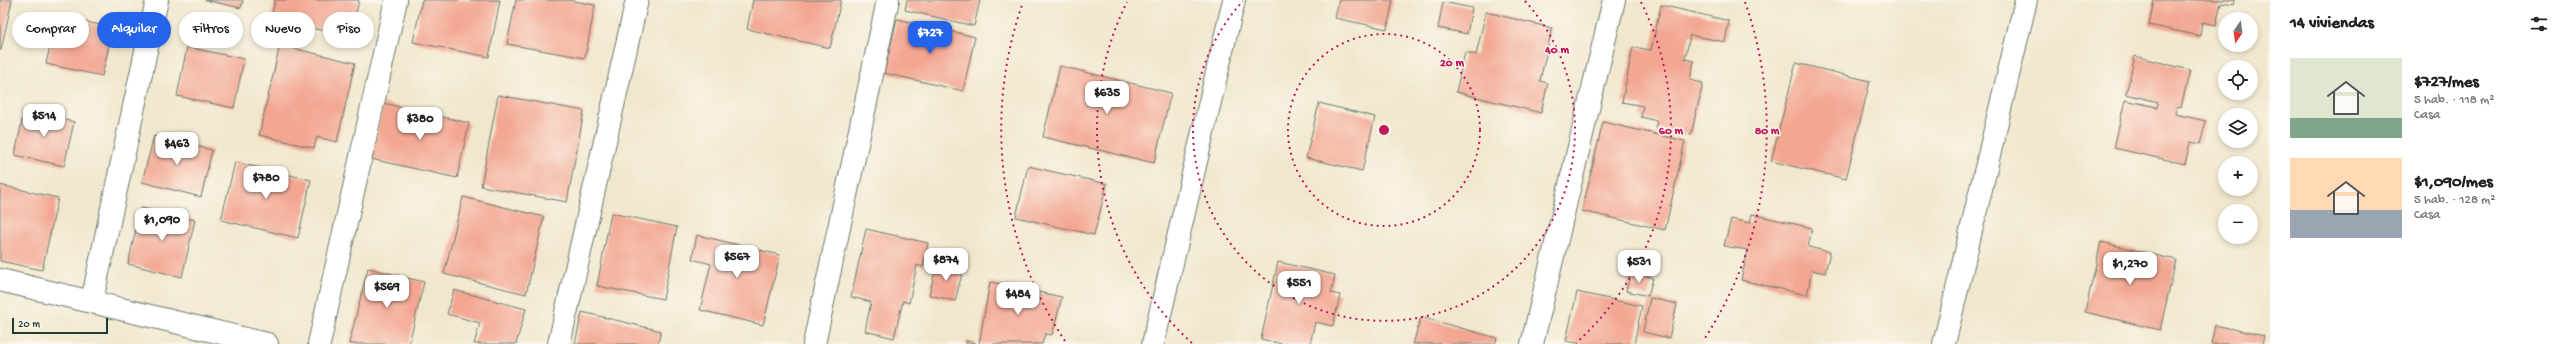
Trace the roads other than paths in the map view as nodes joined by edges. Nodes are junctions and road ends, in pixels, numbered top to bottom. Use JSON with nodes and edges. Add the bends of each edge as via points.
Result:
{"nodes":[{"id":1,"x":157,"y":0,"type":"edge"},
{"id":2,"x":396,"y":0,"type":"edge"},
{"id":3,"x":637,"y":0,"type":"edge"},
{"id":4,"x":888,"y":0,"type":"edge"},
{"id":5,"x":1234,"y":0,"type":"edge"},
{"id":6,"x":1614,"y":0,"type":"edge"},
{"id":7,"x":2026,"y":0,"type":"edge"},
{"id":8,"x":0,"y":280,"type":"edge"},
{"id":9,"x":92,"y":301,"type":"junction"},
{"id":10,"x":267,"y":344,"type":"edge"},
{"id":11,"x":319,"y":344,"type":"edge"},
{"id":12,"x":559,"y":344,"type":"edge"},
{"id":13,"x":814,"y":344,"type":"edge"},
{"id":14,"x":1153,"y":344,"type":"edge"},
{"id":15,"x":1532,"y":344,"type":"edge"},
{"id":16,"x":1944,"y":344,"type":"edge"}],
"edges":[{"from":1,"to":9,"type":"street"},
{"from":2,"to":11,"type":"street"},
{"from":3,"to":12,"type":"street"},
{"from":4,"to":13,"type":"street"},
{"from":5,"to":14,"type":"street"},
{"from":6,"to":15,"type":"street"},
{"from":7,"to":16,"type":"street"},
{"from":8,"to":9,"type":"street"},
{"from":9,"to":10,"type":"street"}]}
